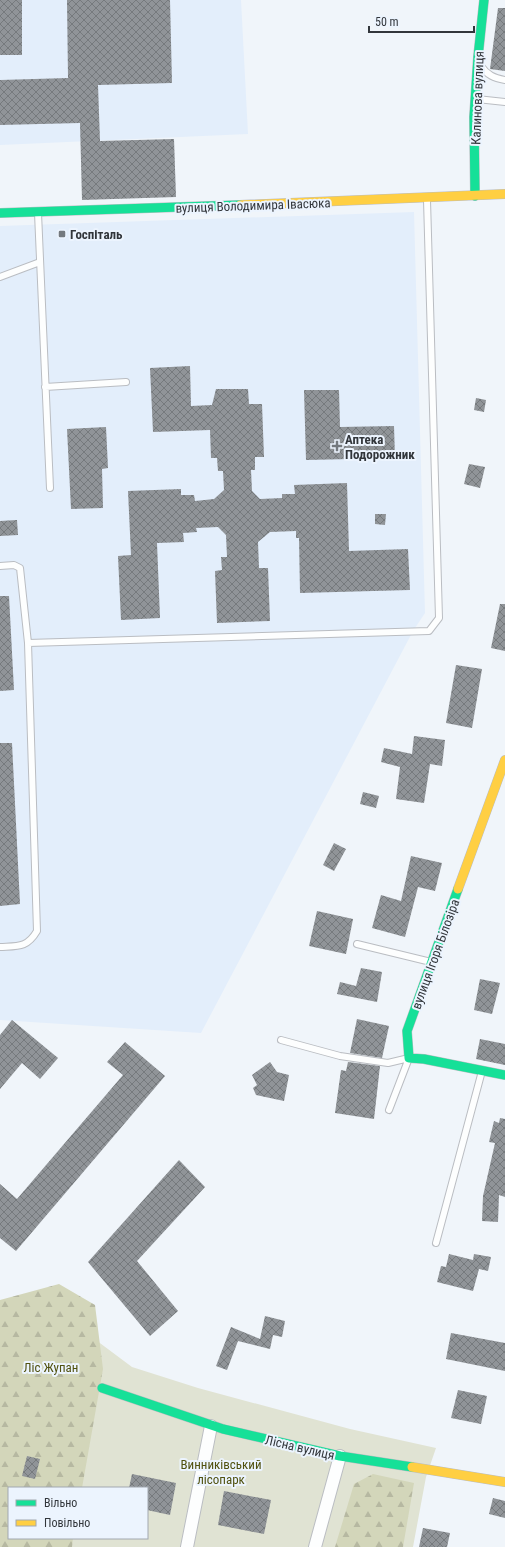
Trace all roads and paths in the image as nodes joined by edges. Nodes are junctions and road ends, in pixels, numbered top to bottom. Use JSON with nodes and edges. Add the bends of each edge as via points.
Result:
{"nodes":[{"id":1,"x":484,"y":0,"type":"edge"},
{"id":2,"x":478,"y":57,"type":"junction"},
{"id":3,"x":505,"y":80,"type":"edge"},
{"id":4,"x":475,"y":99,"type":"junction"},
{"id":5,"x":505,"y":102,"type":"edge"},
{"id":6,"x":505,"y":194,"type":"edge"},
{"id":7,"x":475,"y":196,"type":"junction"},
{"id":8,"x":427,"y":198,"type":"junction"},
{"id":9,"x":0,"y":213,"type":"edge"},
{"id":10,"x":38,"y":213,"type":"junction"},
{"id":11,"x":40,"y":262,"type":"junction"},
{"id":12,"x":0,"y":277,"type":"edge"},
{"id":13,"x":126,"y":382,"type":"dead end"},
{"id":14,"x":45,"y":387,"type":"junction"},
{"id":15,"x":50,"y":488,"type":"dead end"},
{"id":16,"x":0,"y":566,"type":"edge"},
{"id":17,"x":28,"y":643,"type":"junction"},
{"id":18,"x":505,"y":760,"type":"edge"},
{"id":19,"x":357,"y":944,"type":"dead end"},
{"id":20,"x":0,"y":947,"type":"edge"},
{"id":21,"x":433,"y":962,"type":"junction"},
{"id":22,"x":281,"y":1040,"type":"dead end"},
{"id":23,"x":409,"y":1058,"type":"junction"},
{"id":24,"x":483,"y":1069,"type":"junction"},
{"id":25,"x":505,"y":1075,"type":"edge"},
{"id":26,"x":389,"y":1110,"type":"dead end"},
{"id":27,"x":436,"y":1243,"type":"dead end"},
{"id":28,"x":102,"y":1388,"type":"dead end"},
{"id":29,"x":211,"y":1426,"type":"junction"},
{"id":30,"x":340,"y":1456,"type":"junction"},
{"id":31,"x":505,"y":1482,"type":"edge"},
{"id":32,"x":187,"y":1547,"type":"edge"},
{"id":33,"x":315,"y":1547,"type":"edge"}],
"edges":[{"from":1,"to":2,"type":"street","name":"Калинова вулиця"},
{"from":2,"to":3,"type":"lane","via":[[488,74]]},
{"from":2,"to":4,"type":"street","name":"Калинова вулиця"},
{"from":4,"to":5,"type":"lane"},
{"from":4,"to":7,"type":"street","name":"Калинова вулиця"},
{"from":6,"to":7,"type":"street","name":"вулиця Володимира Івасюка"},
{"from":7,"to":8,"type":"street","name":"вулиця Володимира Івасюка"},
{"from":8,"to":10,"type":"street","name":"вулиця Володимира Івасюка"},
{"from":8,"to":17,"type":"lane","via":[[439,618],[429,631]]},
{"from":9,"to":10,"type":"street","name":"вулиця Володимира Івасюка"},
{"from":10,"to":11,"type":"lane"},
{"from":11,"to":12,"type":"lane"},
{"from":11,"to":14,"type":"lane"},
{"from":13,"to":14,"type":"lane"},
{"from":14,"to":15,"type":"lane"},
{"from":16,"to":17,"type":"lane","via":[[14,565],[20,568]]},
{"from":17,"to":20,"type":"lane","via":[[37,931],[31,941],[17,946]]},
{"from":18,"to":21,"type":"street","name":"вулиця Ігоря Білозіра"},
{"from":19,"to":21,"type":"lane"},
{"from":21,"to":23,"type":"street","name":"вулиця Ігоря Білозіра","via":[[407,1031]]},
{"from":22,"to":23,"type":"lane","via":[[340,1056],[388,1063]]},
{"from":23,"to":24,"type":"street","via":[[424,1058]]},
{"from":23,"to":26,"type":"lane"},
{"from":24,"to":25,"type":"street"},
{"from":24,"to":27,"type":"lane"},
{"from":28,"to":29,"type":"street","name":"Лісна вулиця"},
{"from":29,"to":30,"type":"street","name":"Лісна вулиця"},
{"from":29,"to":32,"type":"street"},
{"from":30,"to":31,"type":"street","name":"Лісна вулиця"},
{"from":30,"to":33,"type":"street"}]}
